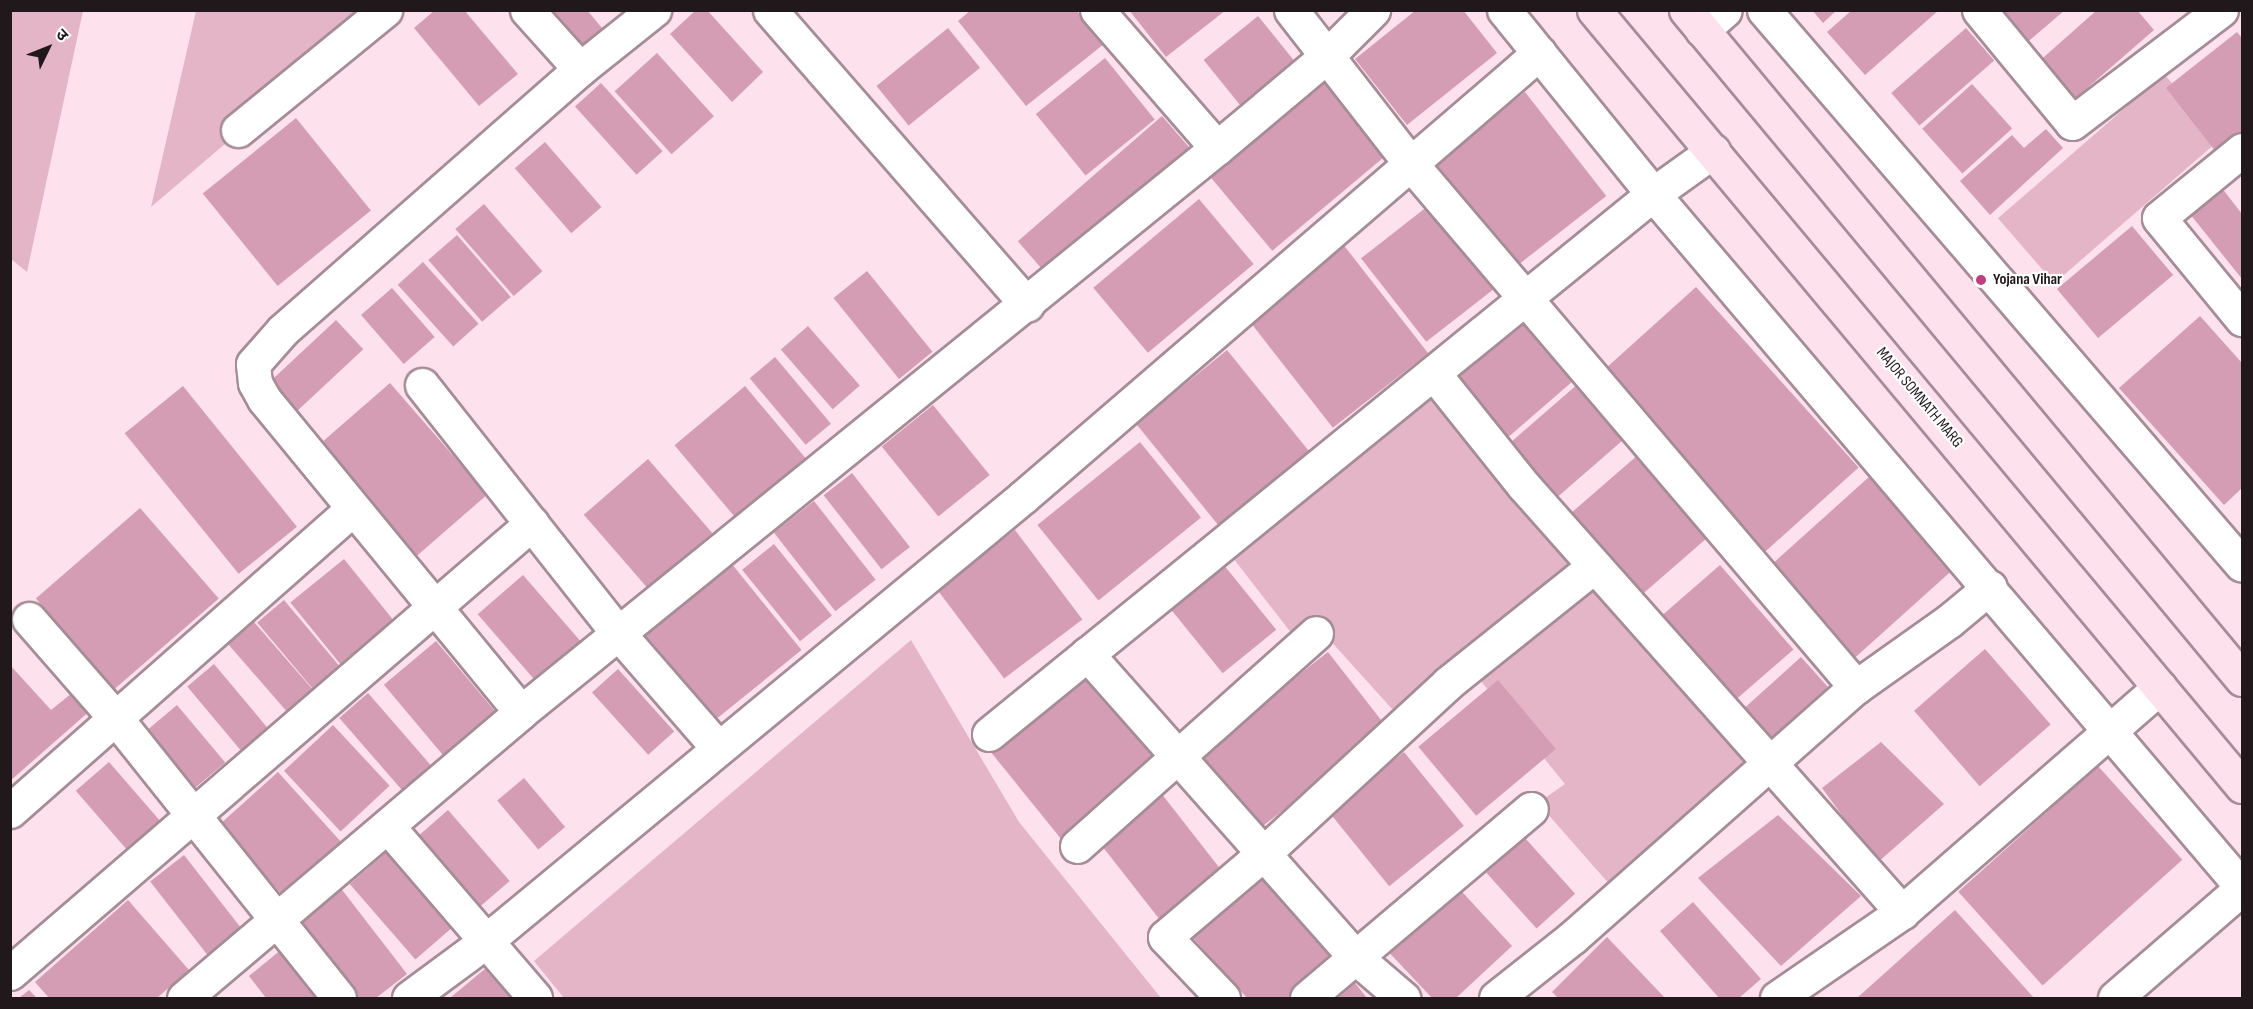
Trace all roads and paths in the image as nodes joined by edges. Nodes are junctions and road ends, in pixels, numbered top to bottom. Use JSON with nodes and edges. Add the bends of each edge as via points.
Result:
{"nodes":[{"id":1,"x":385,"y":10,"type":"edge"},
{"id":2,"x":527,"y":10,"type":"edge"},
{"id":3,"x":654,"y":10,"type":"edge"},
{"id":4,"x":770,"y":10,"type":"edge"},
{"id":5,"x":1096,"y":10,"type":"edge"},
{"id":6,"x":1291,"y":10,"type":"edge"},
{"id":7,"x":1373,"y":10,"type":"edge"},
{"id":8,"x":1504,"y":10,"type":"edge"},
{"id":9,"x":1594,"y":10,"type":"edge"},
{"id":10,"x":1764,"y":10,"type":"edge"},
{"id":11,"x":1979,"y":10,"type":"edge"},
{"id":12,"x":2221,"y":10,"type":"edge"},
{"id":13,"x":1705,"y":17,"type":"edge"},
{"id":14,"x":1539,"y":53,"type":"junction"},
{"id":15,"x":1328,"y":55,"type":"junction"},
{"id":16,"x":580,"y":69,"type":"junction"},
{"id":17,"x":238,"y":129,"type":"dead end"},
{"id":18,"x":1217,"y":148,"type":"junction"},
{"id":19,"x":2242,"y":150,"type":"edge"},
{"id":20,"x":1713,"y":151,"type":"junction"},
{"id":21,"x":1411,"y":164,"type":"junction"},
{"id":22,"x":1653,"y":194,"type":"junction"},
{"id":23,"x":1527,"y":299,"type":"junction"},
{"id":24,"x":1027,"y":305,"type":"junction"},
{"id":25,"x":2242,"y":319,"type":"edge"},
{"id":26,"x":1435,"y":375,"type":"junction"},
{"id":27,"x":422,"y":385,"type":"dead end"},
{"id":28,"x":351,"y":510,"type":"junction"},
{"id":29,"x":532,"y":523,"type":"junction"},
{"id":30,"x":2242,"y":565,"type":"edge"},
{"id":31,"x":1594,"y":566,"type":"junction"},
{"id":32,"x":1990,"y":586,"type":"junction"},
{"id":33,"x":435,"y":604,"type":"junction"},
{"id":34,"x":28,"y":619,"type":"dead end"},
{"id":35,"x":1316,"y":633,"type":"dead end"},
{"id":36,"x":619,"y":634,"type":"junction"},
{"id":37,"x":1087,"y":654,"type":"junction"},
{"id":38,"x":2242,"y":679,"type":"edge"},
{"id":39,"x":1856,"y":687,"type":"junction"},
{"id":40,"x":2160,"y":687,"type":"junction"},
{"id":41,"x":521,"y":712,"type":"junction"},
{"id":42,"x":118,"y":721,"type":"junction"},
{"id":43,"x":2111,"y":732,"type":"junction"},
{"id":44,"x":989,"y":734,"type":"dead end"},
{"id":45,"x":718,"y":748,"type":"junction"},
{"id":46,"x":1177,"y":754,"type":"junction"},
{"id":47,"x":1767,"y":762,"type":"junction"},
{"id":48,"x":2242,"y":786,"type":"edge"},
{"id":49,"x":1531,"y":809,"type":"dead end"},
{"id":50,"x":10,"y":811,"type":"edge"},
{"id":51,"x":194,"y":818,"type":"junction"},
{"id":52,"x":389,"y":828,"type":"junction"},
{"id":53,"x":1077,"y":846,"type":"dead end"},
{"id":54,"x":1264,"y":853,"type":"junction"},
{"id":55,"x":2242,"y":888,"type":"edge"},
{"id":56,"x":1902,"y":912,"type":"junction"},
{"id":57,"x":278,"y":921,"type":"junction"},
{"id":58,"x":486,"y":941,"type":"junction"},
{"id":59,"x":1354,"y":956,"type":"junction"},
{"id":60,"x":10,"y":973,"type":"edge"},
{"id":61,"x":184,"y":999,"type":"edge"},
{"id":62,"x":339,"y":999,"type":"edge"},
{"id":63,"x":410,"y":999,"type":"edge"},
{"id":64,"x":536,"y":999,"type":"edge"},
{"id":65,"x":1223,"y":999,"type":"edge"},
{"id":66,"x":1307,"y":999,"type":"edge"},
{"id":67,"x":1403,"y":999,"type":"edge"},
{"id":68,"x":1496,"y":999,"type":"edge"},
{"id":69,"x":1777,"y":999,"type":"edge"},
{"id":70,"x":2115,"y":999,"type":"edge"}],
"edges":[{"from":1,"to":17,"type":"street"},
{"from":2,"to":16,"type":"street"},
{"from":3,"to":16,"type":"street"},
{"from":4,"to":24,"type":"street"},
{"from":5,"to":18,"type":"street"},
{"from":6,"to":15,"type":"street"},
{"from":7,"to":15,"type":"street"},
{"from":8,"to":14,"type":"street"},
{"from":9,"to":20,"type":"main road","name":"MAJOR SOMNATH MARG"},
{"from":10,"to":30,"type":"street"},
{"from":11,"to":12,"type":"street","via":[[2072,123]]},
{"from":13,"to":38,"type":"main road"},
{"from":14,"to":21,"type":"street"},
{"from":14,"to":22,"type":"street"},
{"from":15,"to":18,"type":"street"},
{"from":15,"to":21,"type":"street"},
{"from":16,"to":28,"type":"street","via":[[283,330],[253,364],[255,383],[264,399]]},
{"from":18,"to":24,"type":"street"},
{"from":19,"to":25,"type":"street","via":[[2159,218]]},
{"from":20,"to":22,"type":"street"},
{"from":20,"to":40,"type":"main road","name":"MAJOR SOMNATH MARG"},
{"from":21,"to":23,"type":"street"},
{"from":21,"to":45,"type":"street","via":[[1023,497]]},
{"from":22,"to":23,"type":"street"},
{"from":22,"to":32,"type":"street"},
{"from":23,"to":26,"type":"street"},
{"from":23,"to":39,"type":"street"},
{"from":24,"to":36,"type":"street"},
{"from":26,"to":31,"type":"street"},
{"from":26,"to":37,"type":"street"},
{"from":27,"to":29,"type":"street"},
{"from":28,"to":33,"type":"street"},
{"from":28,"to":42,"type":"street"},
{"from":29,"to":33,"type":"street"},
{"from":29,"to":36,"type":"street"},
{"from":31,"to":47,"type":"street"},
{"from":31,"to":54,"type":"street","via":[[1448,683]]},
{"from":32,"to":39,"type":"street","via":[[1949,621]]},
{"from":32,"to":43,"type":"street"},
{"from":33,"to":41,"type":"street"},
{"from":33,"to":51,"type":"street"},
{"from":34,"to":42,"type":"street"},
{"from":35,"to":46,"type":"street"},
{"from":36,"to":41,"type":"street"},
{"from":36,"to":45,"type":"street"},
{"from":37,"to":44,"type":"street"},
{"from":37,"to":46,"type":"street"},
{"from":39,"to":47,"type":"street"},
{"from":40,"to":43,"type":"street"},
{"from":40,"to":48,"type":"main road","name":"MAJOR SOMNATH MARG"},
{"from":41,"to":52,"type":"street"},
{"from":42,"to":50,"type":"street"},
{"from":42,"to":51,"type":"street"},
{"from":43,"to":55,"type":"street"},
{"from":43,"to":56,"type":"street"},
{"from":45,"to":58,"type":"street"},
{"from":46,"to":53,"type":"street"},
{"from":46,"to":54,"type":"street"},
{"from":47,"to":56,"type":"street"},
{"from":47,"to":68,"type":"street","via":[[1573,937]]},
{"from":49,"to":59,"type":"street"},
{"from":51,"to":57,"type":"street"},
{"from":51,"to":60,"type":"street"},
{"from":52,"to":57,"type":"street"},
{"from":52,"to":58,"type":"street"},
{"from":54,"to":59,"type":"street"},
{"from":54,"to":65,"type":"street","via":[[1165,937]]},
{"from":55,"to":70,"type":"street"},
{"from":56,"to":69,"type":"street"},
{"from":57,"to":61,"type":"street"},
{"from":57,"to":62,"type":"street"},
{"from":58,"to":63,"type":"street"},
{"from":58,"to":64,"type":"street"},
{"from":59,"to":66,"type":"street"},
{"from":59,"to":67,"type":"street"}]}
